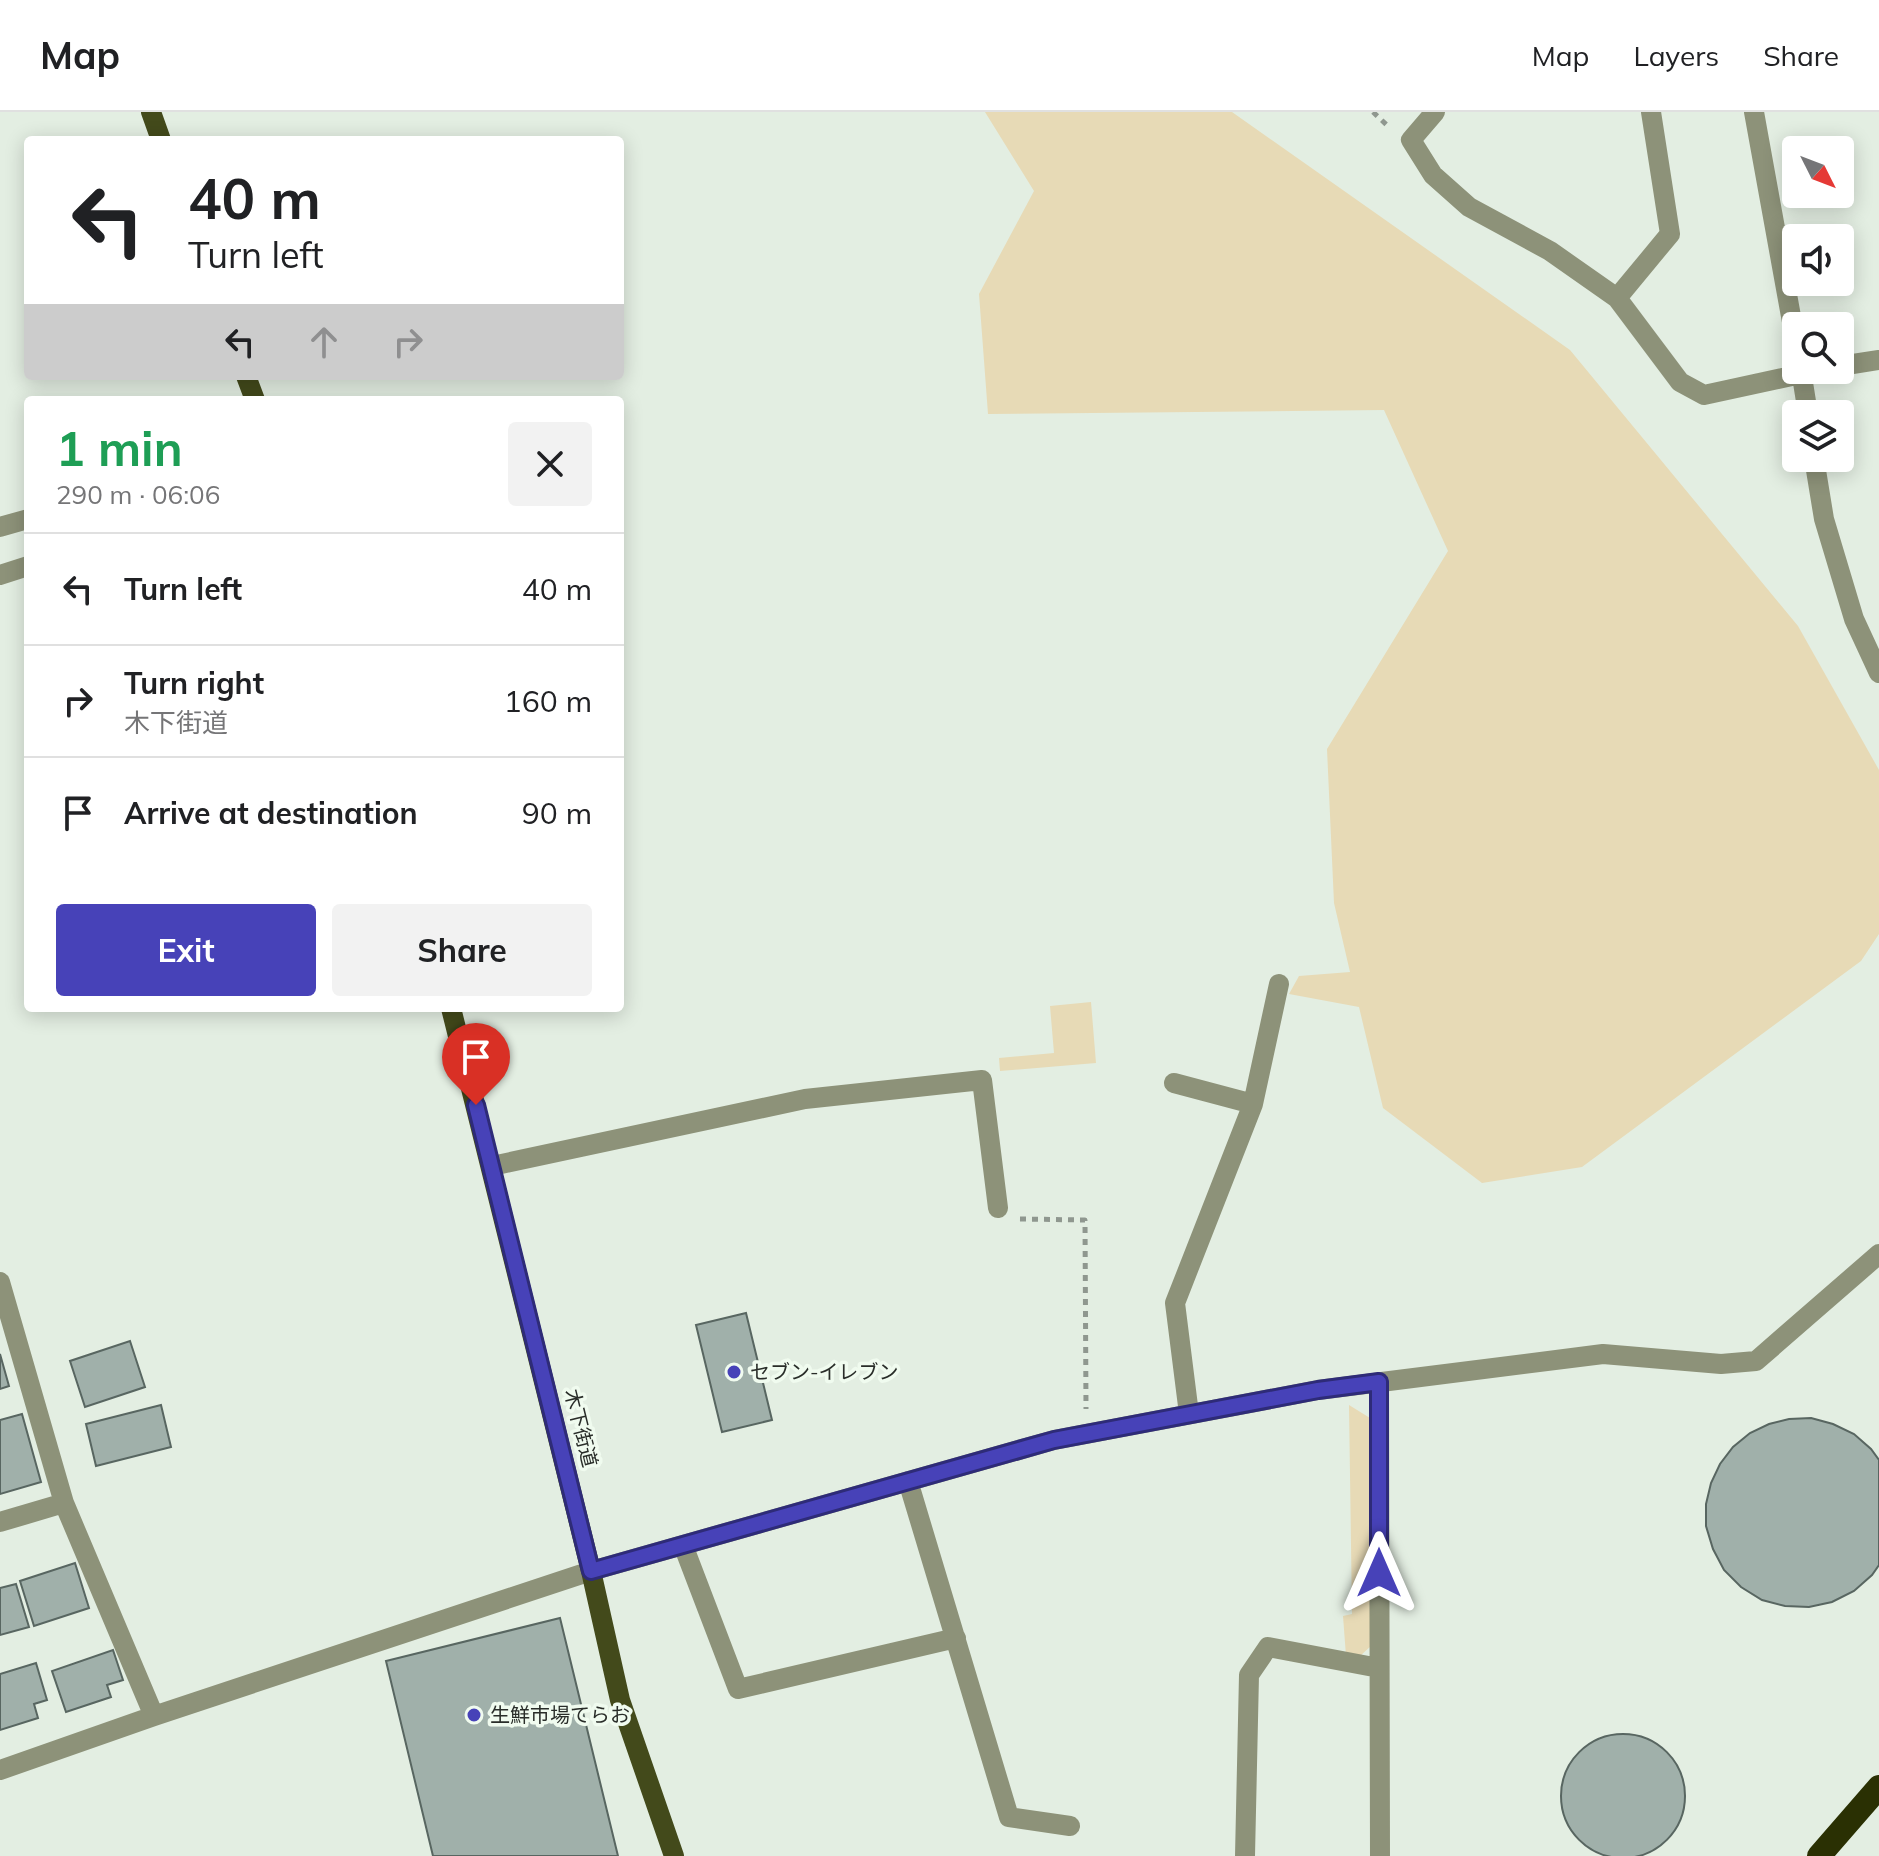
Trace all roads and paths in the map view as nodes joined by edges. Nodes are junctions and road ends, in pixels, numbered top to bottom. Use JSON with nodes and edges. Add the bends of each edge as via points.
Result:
{"nodes":[{"id":1,"x":151,"y":112,"type":"edge"},
{"id":2,"x":1435,"y":112,"type":"edge"},
{"id":3,"x":1651,"y":112,"type":"edge"},
{"id":4,"x":1754,"y":112,"type":"edge"},
{"id":5,"x":160,"y":136,"type":"edge"},
{"id":6,"x":1617,"y":298,"type":"junction"},
{"id":7,"x":1790,"y":312,"type":"edge"},
{"id":8,"x":1879,"y":360,"type":"edge"},
{"id":9,"x":1854,"y":364,"type":"edge"},
{"id":10,"x":1782,"y":377,"type":"edge"},
{"id":11,"x":1816,"y":472,"type":"edge"},
{"id":12,"x":24,"y":520,"type":"edge"},
{"id":13,"x":0,"y":527,"type":"edge"},
{"id":14,"x":24,"y":567,"type":"edge"},
{"id":15,"x":0,"y":575,"type":"edge"},
{"id":16,"x":1879,"y":673,"type":"edge"},
{"id":17,"x":1279,"y":984,"type":"dead end"},
{"id":18,"x":452,"y":1012,"type":"edge"},
{"id":19,"x":1174,"y":1083,"type":"dead end"},
{"id":20,"x":1253,"y":1104,"type":"junction"},
{"id":21,"x":492,"y":1166,"type":"junction"},
{"id":22,"x":998,"y":1208,"type":"joint"},
{"id":23,"x":1879,"y":1254,"type":"edge"},
{"id":24,"x":0,"y":1282,"type":"edge"},
{"id":25,"x":1379,"y":1382,"type":"junction"},
{"id":26,"x":1189,"y":1414,"type":"junction"},
{"id":27,"x":1086,"y":1434,"type":"junction"},
{"id":28,"x":908,"y":1481,"type":"junction"},
{"id":29,"x":64,"y":1503,"type":"junction"},
{"id":30,"x":0,"y":1522,"type":"edge"},
{"id":31,"x":683,"y":1545,"type":"junction"},
{"id":32,"x":591,"y":1571,"type":"junction"},
{"id":33,"x":956,"y":1638,"type":"junction"},
{"id":34,"x":1379,"y":1668,"type":"junction"},
{"id":35,"x":154,"y":1716,"type":"junction"},
{"id":36,"x":0,"y":1770,"type":"edge"},
{"id":37,"x":1879,"y":1787,"type":"edge"},
{"id":38,"x":1070,"y":1826,"type":"dead end"},
{"id":39,"x":674,"y":1856,"type":"edge"},
{"id":40,"x":1245,"y":1856,"type":"edge"},
{"id":41,"x":1380,"y":1856,"type":"edge"},
{"id":42,"x":1819,"y":1856,"type":"edge"}],
"edges":[{"from":1,"to":5,"type":"main road"},
{"from":2,"to":6,"type":"street","via":[[1411,140],[1433,175],[1469,207],[1550,251]]},
{"from":3,"to":6,"type":"street","via":[[1670,234]]},
{"from":4,"to":7,"type":"street"},
{"from":6,"to":10,"type":"street","via":[[1680,382],[1704,395]]},
{"from":8,"to":9,"type":"street"},
{"from":11,"to":16,"type":"street","via":[[1824,519],[1854,619]]},
{"from":12,"to":13,"type":"street"},
{"from":14,"to":15,"type":"street"},
{"from":17,"to":20,"type":"street"},
{"from":18,"to":21,"type":"main road","name":"木下街道"},
{"from":19,"to":20,"type":"street"},
{"from":20,"to":26,"type":"street","via":[[1175,1303]]},
{"from":21,"to":22,"type":"street","via":[[805,1099],[982,1080]]},
{"from":21,"to":32,"type":"main road","name":"木下街道"},
{"from":22,"to":27,"type":"path","via":[[1021,1219],[1085,1220]]},
{"from":23,"to":25,"type":"street","via":[[1756,1361],[1721,1364],[1603,1354]]},
{"from":24,"to":29,"type":"street"},
{"from":25,"to":26,"type":"street"},
{"from":25,"to":34,"type":"street"},
{"from":26,"to":27,"type":"street"},
{"from":27,"to":28,"type":"street"},
{"from":28,"to":31,"type":"street"},
{"from":28,"to":33,"type":"street"},
{"from":29,"to":30,"type":"street"},
{"from":29,"to":35,"type":"street"},
{"from":31,"to":32,"type":"street"},
{"from":31,"to":33,"type":"street","via":[[738,1689]]},
{"from":32,"to":35,"type":"street"},
{"from":32,"to":39,"type":"main road","name":"木下街道","via":[[620,1700]]},
{"from":33,"to":38,"type":"street","via":[[1009,1817]]},
{"from":34,"to":40,"type":"street","via":[[1268,1647],[1249,1675]]},
{"from":34,"to":41,"type":"street"},
{"from":35,"to":36,"type":"street"},
{"from":37,"to":42,"type":"highway"}]}
